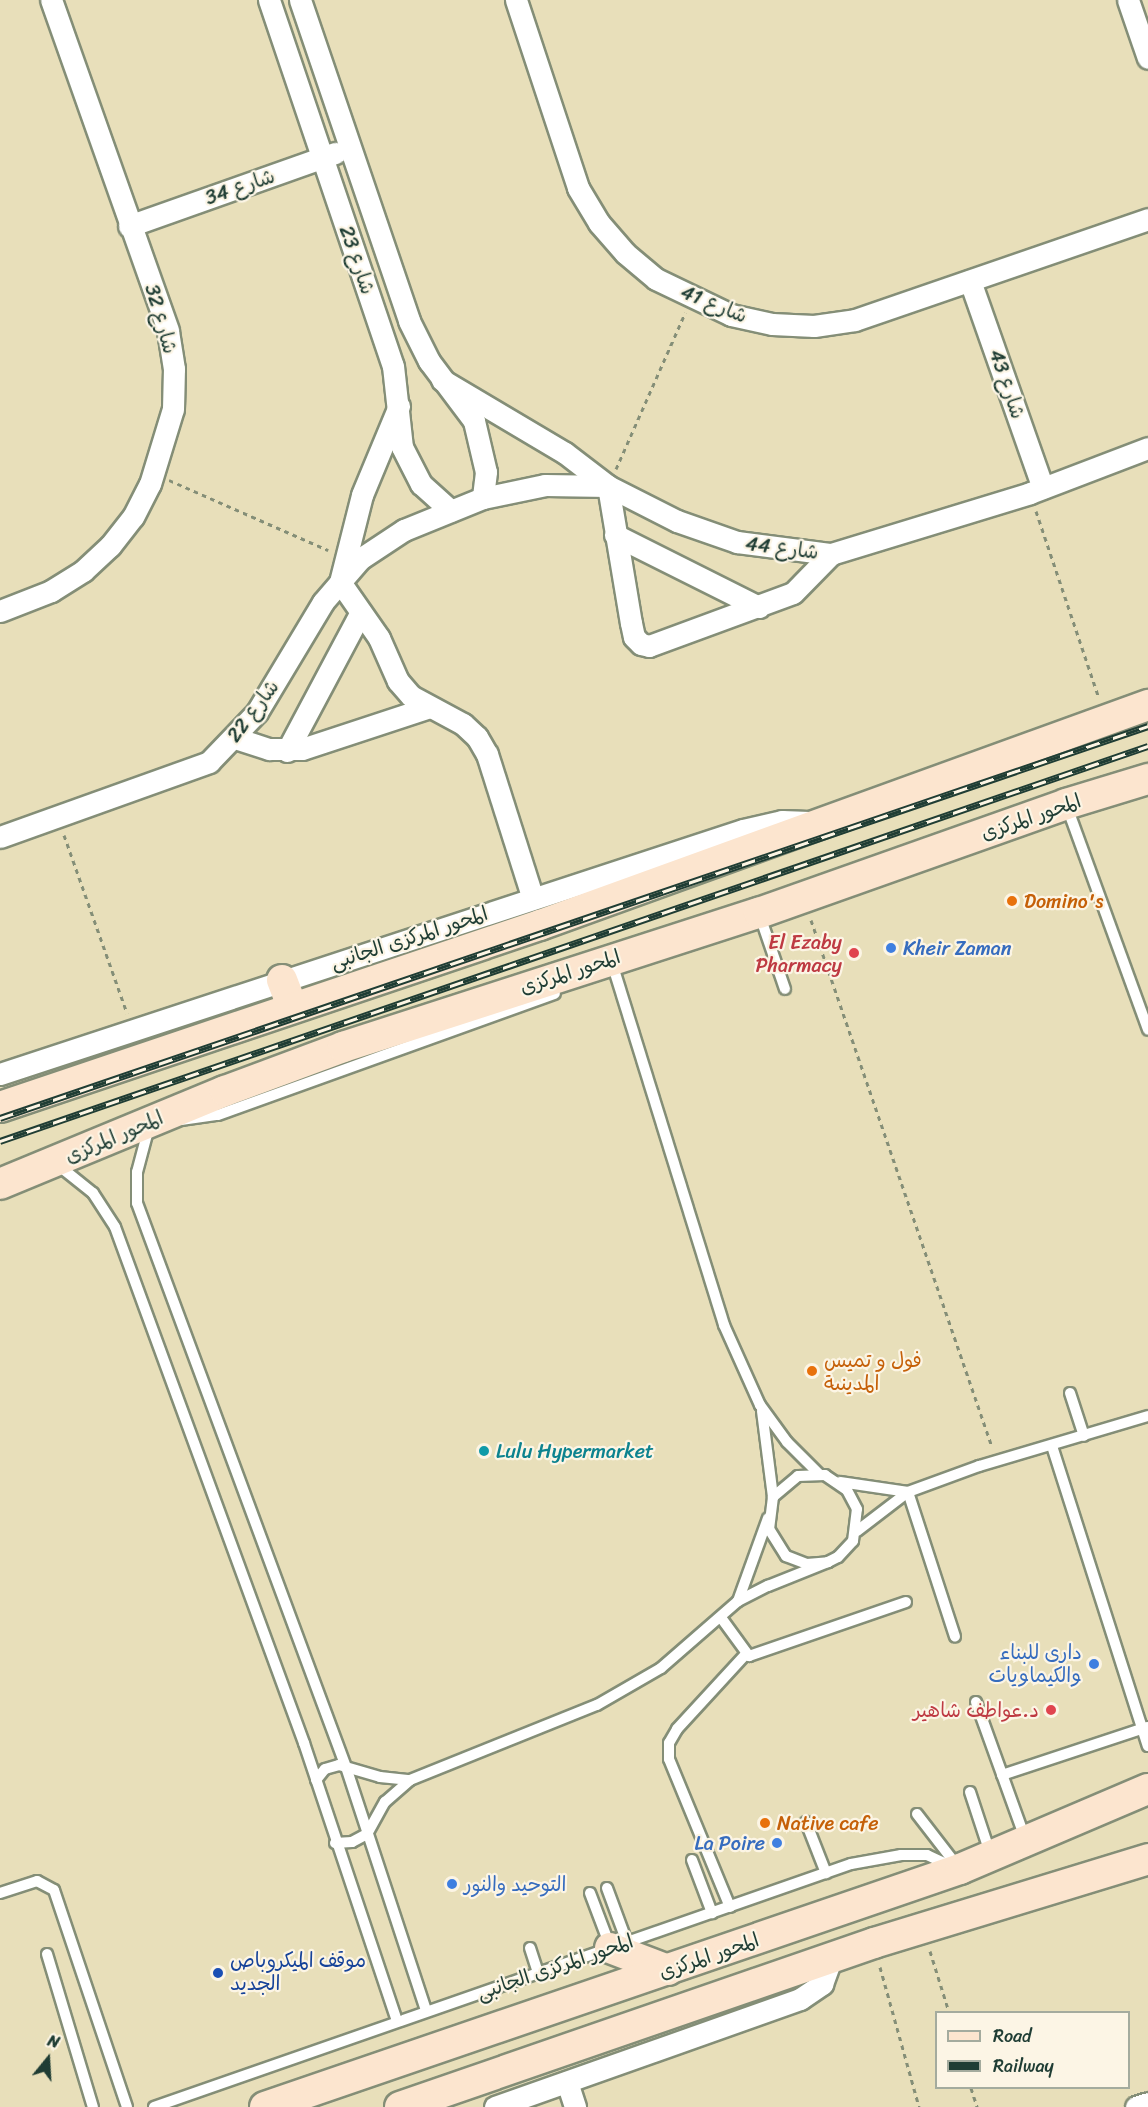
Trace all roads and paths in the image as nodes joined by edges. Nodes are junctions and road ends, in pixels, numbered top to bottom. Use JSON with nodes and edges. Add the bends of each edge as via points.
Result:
{"nodes":[{"id":1,"x":51,"y":0,"type":"edge"},
{"id":2,"x":269,"y":0,"type":"edge"},
{"id":3,"x":300,"y":0,"type":"edge"},
{"id":4,"x":516,"y":0,"type":"edge"},
{"id":5,"x":1128,"y":0,"type":"edge"},
{"id":6,"x":307,"y":22,"type":"junction"},
{"id":7,"x":280,"y":31,"type":"junction"},
{"id":8,"x":1148,"y":58,"type":"edge"},
{"id":9,"x":350,"y":148,"type":"junction"},
{"id":10,"x":323,"y":157,"type":"junction"},
{"id":11,"x":1148,"y":219,"type":"edge"},
{"id":12,"x":129,"y":226,"type":"junction"},
{"id":13,"x":970,"y":280,"type":"junction"},
{"id":14,"x":692,"y":298,"type":"junction"},
{"id":15,"x":442,"y":380,"type":"junction"},
{"id":16,"x":399,"y":406,"type":"junction"},
{"id":17,"x":1148,"y":448,"type":"edge"},
{"id":18,"x":154,"y":473,"type":"junction"},
{"id":19,"x":608,"y":486,"type":"junction"},
{"id":20,"x":1037,"y":490,"type":"junction"},
{"id":21,"x":483,"y":498,"type":"junction"},
{"id":22,"x":451,"y":511,"type":"junction"},
{"id":23,"x":615,"y":535,"type":"junction"},
{"id":24,"x":831,"y":554,"type":"junction"},
{"id":25,"x":345,"y":558,"type":"junction"},
{"id":26,"x":340,"y":582,"type":"junction"},
{"id":27,"x":759,"y":607,"type":"junction"},
{"id":28,"x":0,"y":610,"type":"edge"},
{"id":29,"x":361,"y":612,"type":"junction"},
{"id":30,"x":1148,"y":705,"type":"edge"},
{"id":31,"x":427,"y":708,"type":"junction"},
{"id":32,"x":1106,"y":719,"type":"junction"},
{"id":33,"x":235,"y":738,"type":"junction"},
{"id":34,"x":287,"y":751,"type":"junction"},
{"id":35,"x":1148,"y":779,"type":"edge"},
{"id":36,"x":1066,"y":804,"type":"junction"},
{"id":37,"x":58,"y":819,"type":"junction"},
{"id":38,"x":821,"y":823,"type":"junction"},
{"id":39,"x":0,"y":837,"type":"edge"},
{"id":40,"x":532,"y":896,"type":"junction"},
{"id":41,"x":803,"y":898,"type":"junction"},
{"id":42,"x":759,"y":913,"type":"junction"},
{"id":43,"x":610,"y":969,"type":"junction"},
{"id":44,"x":571,"y":988,"type":"dead end"},
{"id":45,"x":785,"y":989,"type":"dead end"},
{"id":46,"x":287,"y":993,"type":"junction"},
{"id":47,"x":133,"y":1030,"type":"junction"},
{"id":48,"x":1148,"y":1030,"type":"edge"},
{"id":49,"x":0,"y":1074,"type":"edge"},
{"id":50,"x":0,"y":1107,"type":"edge"},
{"id":51,"x":155,"y":1119,"type":"junction"},
{"id":52,"x":55,"y":1163,"type":"junction"},
{"id":53,"x":0,"y":1184,"type":"edge"},
{"id":54,"x":1070,"y":1393,"type":"dead end"},
{"id":55,"x":760,"y":1405,"type":"junction"},
{"id":56,"x":1148,"y":1416,"type":"edge"},
{"id":57,"x":1084,"y":1436,"type":"junction"},
{"id":58,"x":1052,"y":1446,"type":"junction"},
{"id":59,"x":996,"y":1461,"type":"junction"},
{"id":60,"x":819,"y":1474,"type":"junction"},
{"id":61,"x":840,"y":1482,"type":"junction"},
{"id":62,"x":908,"y":1492,"type":"junction"},
{"id":63,"x":773,"y":1497,"type":"junction"},
{"id":64,"x":768,"y":1518,"type":"junction"},
{"id":65,"x":857,"y":1531,"type":"junction"},
{"id":66,"x":828,"y":1562,"type":"junction"},
{"id":67,"x":738,"y":1600,"type":"junction"},
{"id":68,"x":906,"y":1602,"type":"dead end"},
{"id":69,"x":722,"y":1619,"type":"junction"},
{"id":70,"x":955,"y":1637,"type":"dead end"},
{"id":71,"x":745,"y":1655,"type":"junction"},
{"id":72,"x":976,"y":1702,"type":"dead end"},
{"id":73,"x":1145,"y":1728,"type":"edge"},
{"id":74,"x":1148,"y":1746,"type":"edge"},
{"id":75,"x":346,"y":1767,"type":"junction"},
{"id":76,"x":1002,"y":1775,"type":"junction"},
{"id":77,"x":316,"y":1780,"type":"junction"},
{"id":78,"x":410,"y":1780,"type":"junction"},
{"id":79,"x":1148,"y":1789,"type":"edge"},
{"id":80,"x":970,"y":1792,"type":"dead end"},
{"id":81,"x":916,"y":1814,"type":"dead end"},
{"id":82,"x":806,"y":1822,"type":"dead end"},
{"id":83,"x":367,"y":1834,"type":"junction"},
{"id":84,"x":1026,"y":1841,"type":"junction"},
{"id":85,"x":335,"y":1843,"type":"junction"},
{"id":86,"x":991,"y":1856,"type":"junction"},
{"id":87,"x":1148,"y":1859,"type":"edge"},
{"id":88,"x":692,"y":1860,"type":"dead end"},
{"id":89,"x":960,"y":1869,"type":"junction"},
{"id":90,"x":826,"y":1873,"type":"junction"},
{"id":91,"x":607,"y":1888,"type":"dead end"},
{"id":92,"x":0,"y":1893,"type":"edge"},
{"id":93,"x":590,"y":1893,"type":"dead end"},
{"id":94,"x":730,"y":1907,"type":"junction"},
{"id":95,"x":712,"y":1913,"type":"junction"},
{"id":96,"x":923,"y":1928,"type":"junction"},
{"id":97,"x":874,"y":1943,"type":"junction"},
{"id":98,"x":619,"y":1945,"type":"junction"},
{"id":99,"x":530,"y":1948,"type":"dead end"},
{"id":100,"x":47,"y":1954,"type":"dead end"},
{"id":101,"x":832,"y":1957,"type":"junction"},
{"id":102,"x":668,"y":1970,"type":"junction"},
{"id":103,"x":538,"y":1972,"type":"junction"},
{"id":104,"x":426,"y":2011,"type":"junction"},
{"id":105,"x":948,"y":2011,"type":"edge"},
{"id":106,"x":397,"y":2021,"type":"junction"},
{"id":107,"x":567,"y":2082,"type":"junction"},
{"id":108,"x":971,"y":2089,"type":"edge"},
{"id":109,"x":1148,"y":2103,"type":"edge"},
{"id":110,"x":93,"y":2107,"type":"edge"},
{"id":111,"x":127,"y":2107,"type":"edge"},
{"id":112,"x":154,"y":2107,"type":"edge"},
{"id":113,"x":265,"y":2107,"type":"edge"},
{"id":114,"x":400,"y":2107,"type":"edge"},
{"id":115,"x":495,"y":2107,"type":"edge"},
{"id":116,"x":575,"y":2107,"type":"edge"},
{"id":117,"x":919,"y":2107,"type":"edge"},
{"id":118,"x":977,"y":2107,"type":"edge"},
{"id":119,"x":1136,"y":2107,"type":"edge"}],
"edges":[{"from":1,"to":12,"type":"street","name":"شارع 32"},
{"from":2,"to":7,"type":"street","name":"شارع 23"},
{"from":3,"to":6,"type":"street","name":"شارع 23"},
{"from":4,"to":14,"type":"street","name":"شارع 41","via":[[578,188],[599,223],[625,253],[656,279]]},
{"from":5,"to":8,"type":"street"},
{"from":6,"to":7,"type":"street"},
{"from":6,"to":9,"type":"street","name":"شارع 23"},
{"from":7,"to":10,"type":"street","name":"شارع 23"},
{"from":9,"to":10,"type":"street","name":"شارع 34"},
{"from":9,"to":15,"type":"street","name":"شارع 23","via":[[410,321]]},
{"from":10,"to":12,"type":"street","name":"شارع 34"},
{"from":10,"to":16,"type":"street","name":"شارع 23","via":[[393,366]]},
{"from":11,"to":13,"type":"street","name":"شارع 41"},
{"from":12,"to":18,"type":"street","name":"شارع 32","via":[[168,330],[174,369],[173,409]]},
{"from":13,"to":14,"type":"street","name":"شارع 41","via":[[855,320],[814,326],[772,324],[731,315]]},
{"from":13,"to":20,"type":"street","name":"شارع 43"},
{"from":14,"to":19,"type":"path"},
{"from":15,"to":19,"type":"street","via":[[565,453]]},
{"from":15,"to":21,"type":"street","name":"شارع 23","via":[[474,421],[483,446]]},
{"from":16,"to":22,"type":"street","name":"شارع 23","via":[[398,426],[410,466],[421,483]]},
{"from":16,"to":25,"type":"street","via":[[373,465]]},
{"from":17,"to":20,"type":"street","name":"شارع 44"},
{"from":18,"to":25,"type":"path"},
{"from":18,"to":28,"type":"street","name":"شارع 32","via":[[133,517],[90,565],[51,591]]},
{"from":19,"to":21,"type":"street","name":"شارع 44","via":[[545,485]]},
{"from":19,"to":23,"type":"street"},
{"from":19,"to":24,"type":"street","name":"شارع 44","via":[[677,521],[737,543]]},
{"from":20,"to":24,"type":"street","name":"شارع 44"},
{"from":20,"to":32,"type":"path"},
{"from":21,"to":22,"type":"street","name":"شارع 44"},
{"from":22,"to":26,"type":"street","name":"شارع 22","via":[[381,544]]},
{"from":23,"to":27,"type":"street"},
{"from":23,"to":27,"type":"street","via":[[634,637],[641,644],[649,646]]},
{"from":24,"to":27,"type":"street","via":[[793,593]]},
{"from":25,"to":26,"type":"street"},
{"from":26,"to":29,"type":"street"},
{"from":26,"to":33,"type":"street","name":"شارع 22","via":[[300,638],[257,712]]},
{"from":29,"to":31,"type":"street","via":[[379,638],[399,681]]},
{"from":29,"to":34,"type":"street"},
{"from":30,"to":32,"type":"main road"},
{"from":31,"to":34,"type":"street"},
{"from":31,"to":40,"type":"street","via":[[463,724],[488,754]]},
{"from":32,"to":38,"type":"main road"},
{"from":33,"to":34,"type":"street"},
{"from":33,"to":37,"type":"street","name":"شارع 22","via":[[209,762]]},
{"from":35,"to":36,"type":"main road","name":"المحور المركزى"},
{"from":36,"to":41,"type":"main road","name":"المحور المركزى"},
{"from":36,"to":48,"type":"lane"},
{"from":37,"to":39,"type":"street","name":"شارع 22"},
{"from":37,"to":47,"type":"path"},
{"from":38,"to":40,"type":"street","name":"المحور المركزى الجانبى","via":[[762,825]]},
{"from":38,"to":46,"type":"main road","via":[[540,925]]},
{"from":40,"to":46,"type":"street","name":"المحور المركزى الجانبى"},
{"from":41,"to":42,"type":"main road","name":"المحور المركزى"},
{"from":41,"to":59,"type":"path"},
{"from":42,"to":43,"type":"main road","name":"المحور المركزى"},
{"from":42,"to":45,"type":"lane"},
{"from":43,"to":51,"type":"main road","name":"المحور المركزى","via":[[354,1044]]},
{"from":43,"to":55,"type":"lane","via":[[724,1325]]},
{"from":44,"to":51,"type":"lane","via":[[219,1115],[193,1120]]},
{"from":46,"to":47,"type":"street","name":"المحور المركزى الجانبى"},
{"from":46,"to":50,"type":"main road"},
{"from":47,"to":49,"type":"street","name":"المحور المركزى الجانبى"},
{"from":51,"to":52,"type":"main road","name":"المحور المركزى"},
{"from":51,"to":75,"type":"lane","via":[[137,1172],[137,1203]]},
{"from":52,"to":53,"type":"main road","name":"المحور المركزى"},
{"from":52,"to":77,"type":"lane","via":[[93,1193],[115,1227]]},
{"from":54,"to":57,"type":"lane"},
{"from":55,"to":60,"type":"lane","via":[[787,1442]]},
{"from":55,"to":63,"type":"lane"},
{"from":56,"to":57,"type":"lane"},
{"from":57,"to":58,"type":"lane"},
{"from":58,"to":59,"type":"lane"},
{"from":58,"to":73,"type":"lane"},
{"from":59,"to":62,"type":"lane"},
{"from":60,"to":61,"type":"lane"},
{"from":60,"to":63,"type":"lane","via":[[798,1476]]},
{"from":61,"to":62,"type":"lane"},
{"from":61,"to":65,"type":"lane","via":[[857,1509]]},
{"from":62,"to":65,"type":"lane"},
{"from":62,"to":70,"type":"lane"},
{"from":63,"to":64,"type":"lane"},
{"from":64,"to":66,"type":"lane","via":[[772,1539],[786,1556],[807,1564]]},
{"from":64,"to":67,"type":"lane"},
{"from":65,"to":66,"type":"lane","via":[[846,1550]]},
{"from":66,"to":67,"type":"lane"},
{"from":67,"to":69,"type":"lane"},
{"from":68,"to":71,"type":"lane","via":[[754,1656]]},
{"from":69,"to":71,"type":"lane"},
{"from":69,"to":78,"type":"lane","via":[[661,1668],[597,1705]]},
{"from":71,"to":94,"type":"lane","via":[[676,1729],[669,1743],[669,1760]]},
{"from":72,"to":76,"type":"lane"},
{"from":73,"to":74,"type":"lane"},
{"from":73,"to":76,"type":"lane"},
{"from":75,"to":77,"type":"lane","via":[[331,1766]]},
{"from":75,"to":78,"type":"lane","via":[[380,1777]]},
{"from":75,"to":83,"type":"lane"},
{"from":76,"to":84,"type":"lane"},
{"from":77,"to":85,"type":"lane"},
{"from":78,"to":83,"type":"lane","via":[[386,1802]]},
{"from":79,"to":84,"type":"main road","name":"المحور المركزى"},
{"from":80,"to":86,"type":"lane"},
{"from":81,"to":89,"type":"lane"},
{"from":82,"to":90,"type":"lane"},
{"from":83,"to":85,"type":"lane","via":[[352,1842]]},
{"from":83,"to":104,"type":"lane"},
{"from":84,"to":86,"type":"main road","name":"المحور المركزى"},
{"from":85,"to":106,"type":"lane"},
{"from":86,"to":89,"type":"main road","name":"المحور المركزى"},
{"from":87,"to":96,"type":"main road","name":"المحور المركزى"},
{"from":88,"to":95,"type":"lane"},
{"from":89,"to":90,"type":"lane","name":"المحور المركزى الجانبى","via":[[927,1855],[901,1855]]},
{"from":89,"to":102,"type":"main road","name":"المحور المركزى"},
{"from":90,"to":94,"type":"lane","name":"المحور المركزى الجانبى"},
{"from":91,"to":98,"type":"lane"},
{"from":92,"to":111,"type":"lane","via":[[37,1881],[54,1890]]},
{"from":93,"to":98,"type":"lane"},
{"from":94,"to":95,"type":"lane","name":"المحور المركزى الجانبى"},
{"from":95,"to":98,"type":"lane","name":"المحور المركزى الجانبى"},
{"from":96,"to":97,"type":"main road","name":"المحور المركزى"},
{"from":96,"to":105,"type":"path"},
{"from":97,"to":101,"type":"main road","name":"المحور المركزى"},
{"from":97,"to":117,"type":"path"},
{"from":98,"to":102,"type":"main road"},
{"from":98,"to":103,"type":"lane","name":"المحور المركزى الجانبى"},
{"from":99,"to":103,"type":"lane"},
{"from":100,"to":110,"type":"lane"},
{"from":101,"to":107,"type":"street","via":[[822,1984],[800,2000]]},
{"from":101,"to":114,"type":"main road","name":"المحور المركزى"},
{"from":102,"to":113,"type":"main road","name":"المحور المركزى"},
{"from":103,"to":104,"type":"lane","name":"المحور المركزى الجانبى"},
{"from":104,"to":106,"type":"lane","name":"المحور المركزى الجانبى"},
{"from":106,"to":112,"type":"lane","name":"المحور المركزى الجانبى"},
{"from":107,"to":115,"type":"street"},
{"from":107,"to":116,"type":"street"},
{"from":108,"to":118,"type":"path"},
{"from":109,"to":119,"type":"street"}]}
